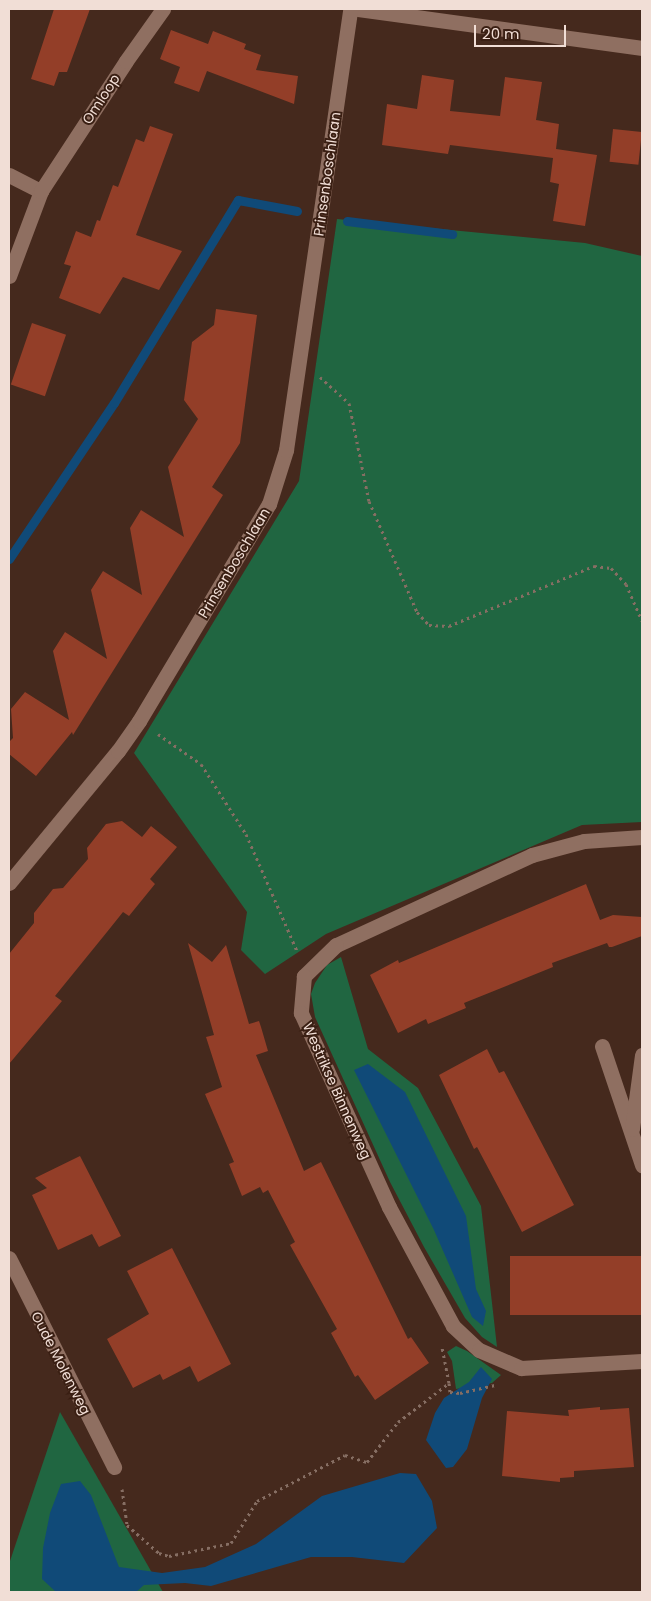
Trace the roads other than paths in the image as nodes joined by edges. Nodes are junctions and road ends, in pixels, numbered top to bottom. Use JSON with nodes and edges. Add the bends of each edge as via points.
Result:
{"nodes":[{"id":1,"x":163,"y":9,"type":"edge"},
{"id":2,"x":350,"y":9,"type":"edge"},
{"id":3,"x":360,"y":9,"type":"edge"},
{"id":4,"x":642,"y":48,"type":"edge"},
{"id":5,"x":9,"y":175,"type":"edge"},
{"id":6,"x":41,"y":191,"type":"junction"},
{"id":7,"x":9,"y":276,"type":"edge"},
{"id":8,"x":642,"y":837,"type":"edge"},
{"id":9,"x":9,"y":883,"type":"edge"},
{"id":10,"x":602,"y":1046,"type":"dead end"},
{"id":11,"x":642,"y":1055,"type":"edge"},
{"id":12,"x":631,"y":1133,"type":"junction"},
{"id":13,"x":642,"y":1165,"type":"edge"},
{"id":14,"x":9,"y":1258,"type":"edge"},
{"id":15,"x":642,"y":1361,"type":"edge"},
{"id":16,"x":114,"y":1467,"type":"road end"}],
"edges":[{"from":1,"to":6,"type":"street","name":"Omloop"},
{"from":2,"to":9,"type":"street","name":"Prinsenboschlaan","via":[[286,450],[269,504],[118,751]]},
{"from":3,"to":4,"type":"street"},
{"from":5,"to":6,"type":"street"},
{"from":6,"to":7,"type":"street","name":"Omloop"},
{"from":8,"to":15,"type":"street","name":"Westrikse Binnenweg","via":[[584,841],[532,855],[336,945],[304,976],[301,1013],[389,1207],[453,1326],[479,1350],[520,1368]]},
{"from":10,"to":12,"type":"street"},
{"from":11,"to":12,"type":"street"},
{"from":12,"to":13,"type":"street"},
{"from":14,"to":16,"type":"street","name":"Oude Molenweg"}]}
